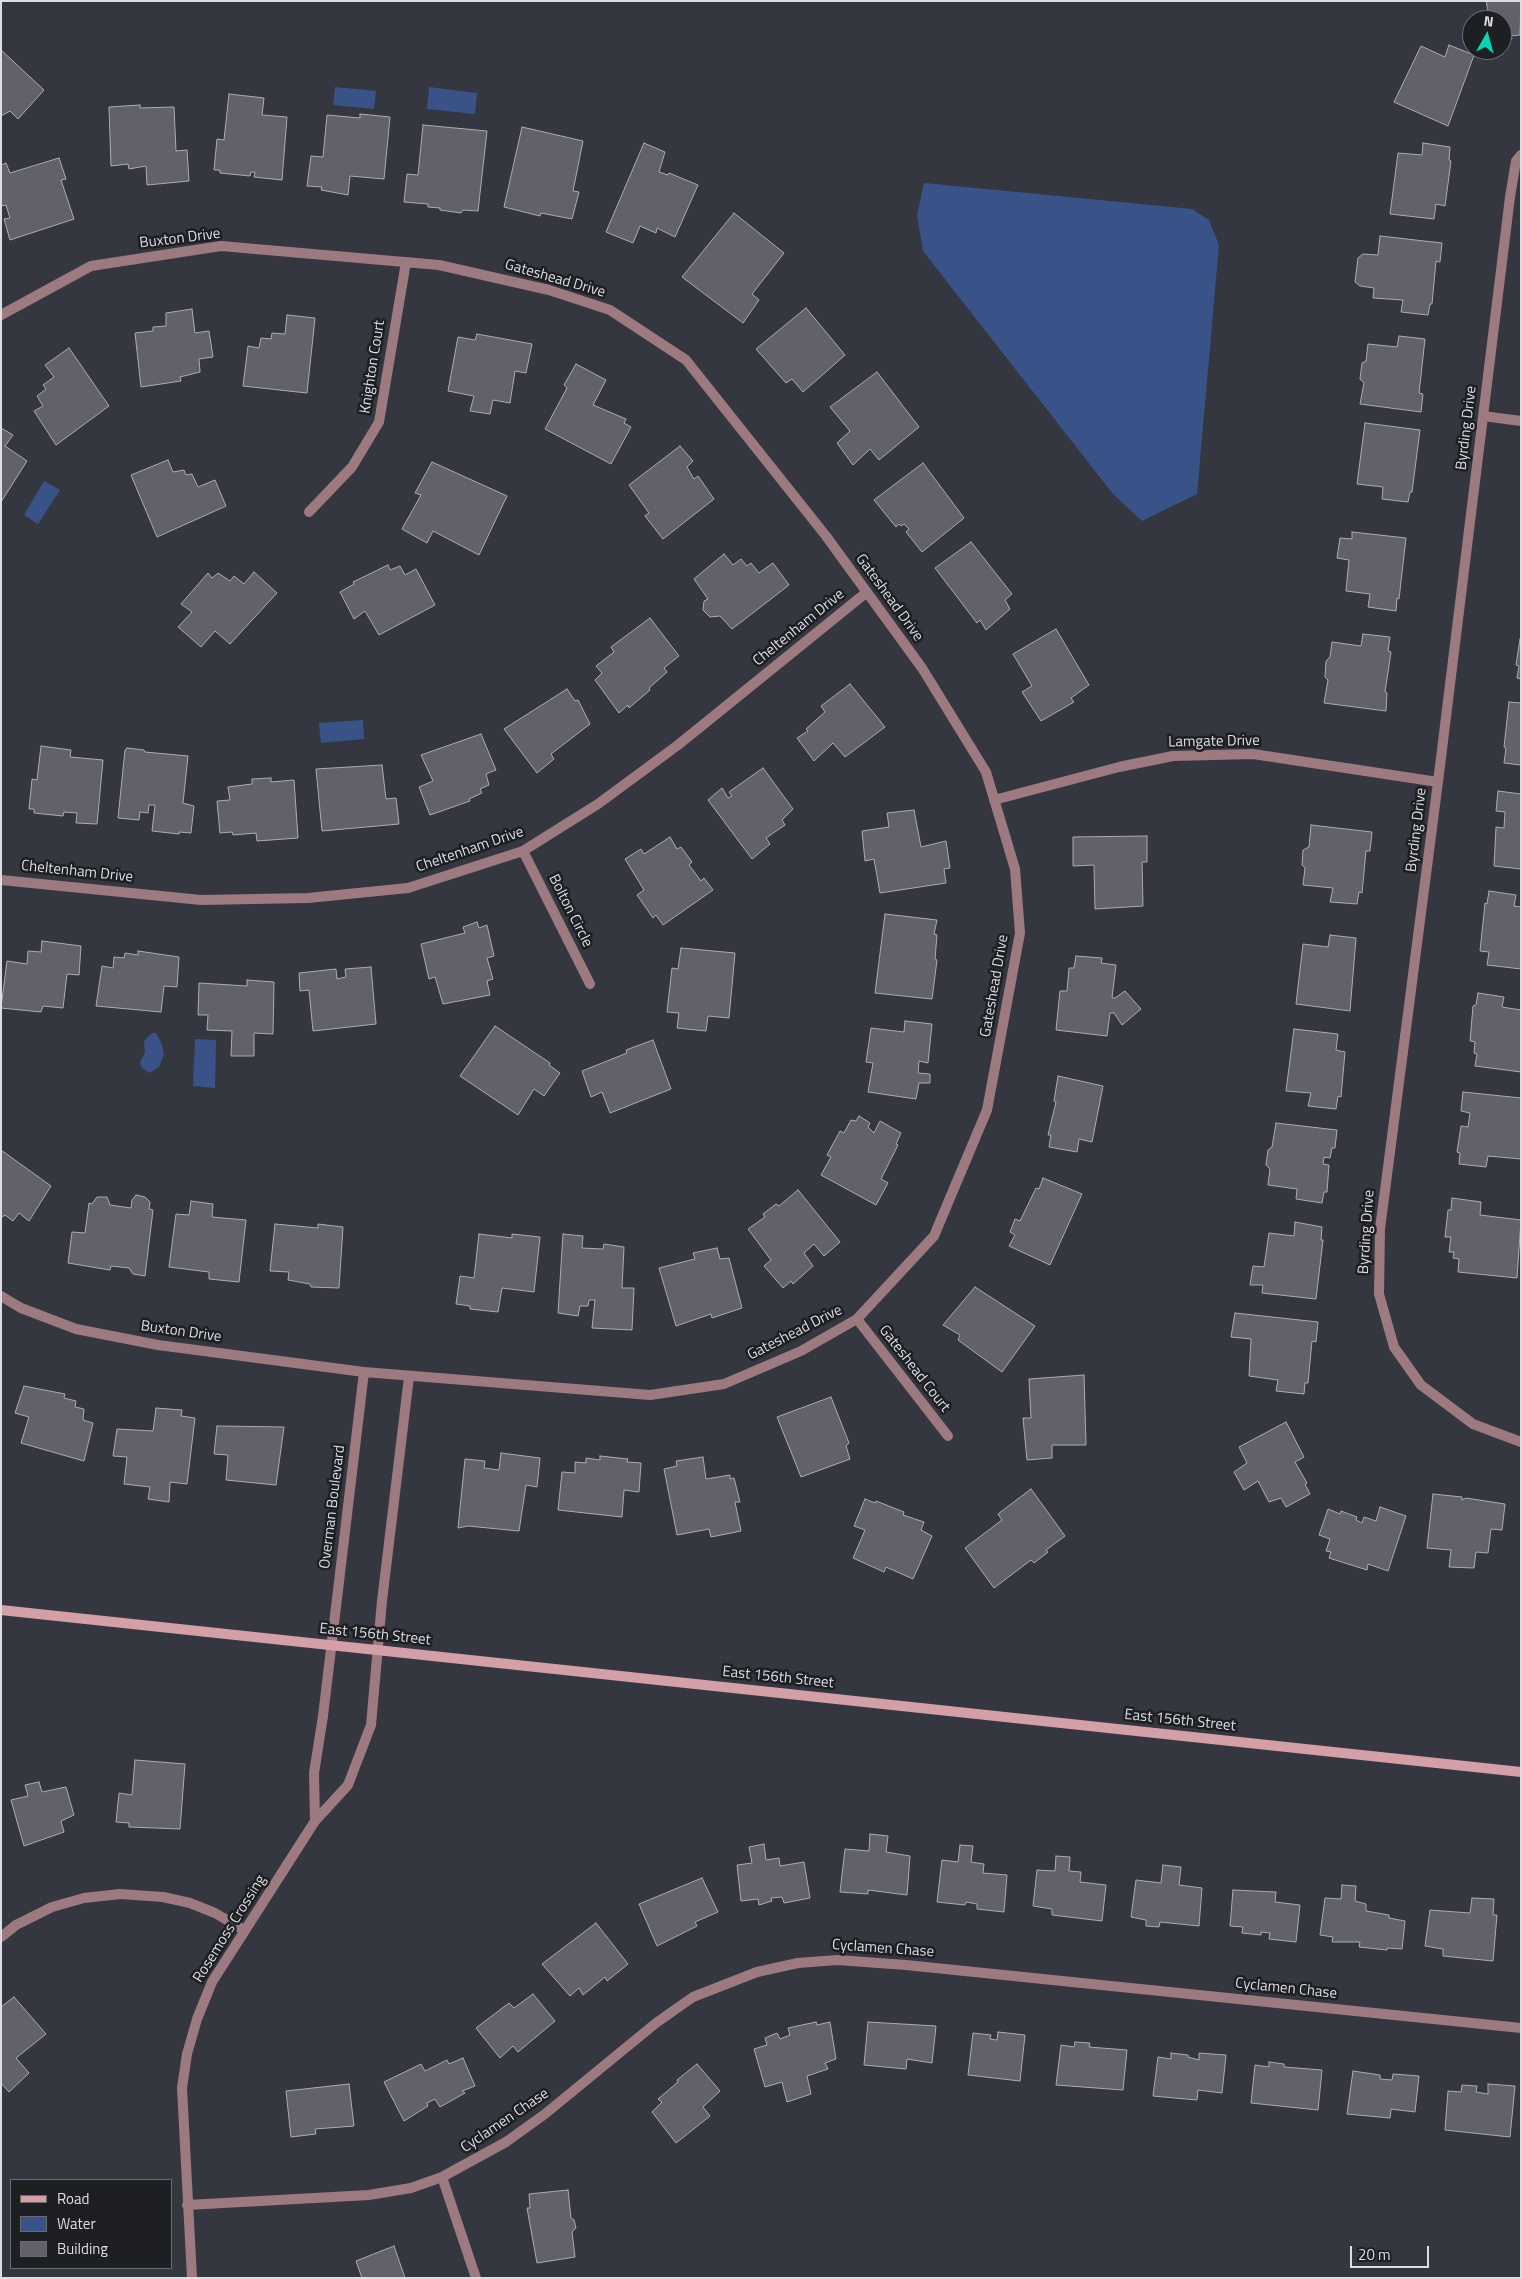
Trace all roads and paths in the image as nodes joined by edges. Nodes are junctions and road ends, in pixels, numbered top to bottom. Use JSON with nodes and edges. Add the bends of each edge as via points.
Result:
{"nodes":[{"id":1,"x":1521,"y":155,"type":"edge"},
{"id":2,"x":406,"y":262,"type":"junction"},
{"id":3,"x":1,"y":315,"type":"edge"},
{"id":4,"x":1483,"y":416,"type":"junction"},
{"id":5,"x":1521,"y":421,"type":"edge"},
{"id":6,"x":309,"y":512,"type":"dead end"},
{"id":7,"x":867,"y":592,"type":"junction"},
{"id":8,"x":1438,"y":782,"type":"junction"},
{"id":9,"x":994,"y":800,"type":"junction"},
{"id":10,"x":523,"y":851,"type":"junction"},
{"id":11,"x":1,"y":880,"type":"edge"},
{"id":12,"x":590,"y":984,"type":"dead end"},
{"id":13,"x":1,"y":1296,"type":"edge"},
{"id":14,"x":857,"y":1319,"type":"junction"},
{"id":15,"x":364,"y":1372,"type":"junction"},
{"id":16,"x":409,"y":1377,"type":"junction"},
{"id":17,"x":948,"y":1436,"type":"dead end"},
{"id":18,"x":1521,"y":1442,"type":"edge"},
{"id":19,"x":1,"y":1610,"type":"edge"},
{"id":20,"x":330,"y":1646,"type":"junction"},
{"id":21,"x":379,"y":1651,"type":"junction"},
{"id":22,"x":1521,"y":1772,"type":"edge"},
{"id":23,"x":315,"y":1821,"type":"junction"},
{"id":24,"x":244,"y":1930,"type":"junction"},
{"id":25,"x":1,"y":1937,"type":"edge"},
{"id":26,"x":1521,"y":2028,"type":"edge"},
{"id":27,"x":442,"y":2177,"type":"junction"},
{"id":28,"x":187,"y":2206,"type":"junction"},
{"id":29,"x":192,"y":2278,"type":"edge"},
{"id":30,"x":476,"y":2278,"type":"edge"}],
"edges":[{"from":1,"to":4,"type":"street","name":"Byrding Drive","via":[[1516,161],[1510,197]]},
{"from":2,"to":3,"type":"street","name":"Buxton Drive","via":[[221,246],[91,266]]},
{"from":2,"to":6,"type":"street","name":"Knighton Court","via":[[379,422],[352,467]]},
{"from":2,"to":7,"type":"street","name":"Gateshead Drive","via":[[439,265],[540,288],[610,310],[686,360]]},
{"from":4,"to":5,"type":"street"},
{"from":4,"to":8,"type":"street","name":"Byrding Drive"},
{"from":7,"to":9,"type":"street","name":"Gateshead Drive","via":[[922,668],[986,772]]},
{"from":7,"to":10,"type":"street","name":"Cheltenham Drive","via":[[678,745],[598,804]]},
{"from":8,"to":9,"type":"street","name":"Lamgate Drive","via":[[1253,754],[1173,756]]},
{"from":8,"to":18,"type":"street","name":"Byrding Drive","via":[[1380,1229],[1379,1294],[1394,1347],[1421,1385],[1473,1424]]},
{"from":9,"to":14,"type":"street","name":"Gateshead Drive","via":[[1015,869],[1020,933],[987,1110],[934,1236]]},
{"from":10,"to":11,"type":"street","name":"Cheltenham Drive","via":[[408,888],[308,898],[201,900]]},
{"from":10,"to":12,"type":"street","name":"Bolton Circle"},
{"from":13,"to":15,"type":"street","name":"Buxton Drive","via":[[21,1308],[76,1329],[158,1345]]},
{"from":14,"to":16,"type":"street","name":"Gateshead Drive","via":[[801,1351],[724,1384],[650,1395]]},
{"from":14,"to":17,"type":"street","name":"Gateshead Court"},
{"from":15,"to":16,"type":"street","name":"Gateshead Drive"},
{"from":15,"to":20,"type":"street","name":"Overman Boulevard"},
{"from":16,"to":21,"type":"street","name":"Rosemoss Crossing"},
{"from":19,"to":20,"type":"street","name":"East 156th Street"},
{"from":20,"to":21,"type":"street","name":"East 156th Street"},
{"from":20,"to":23,"type":"street","name":"Overman Boulevard","via":[[314,1774]]},
{"from":21,"to":22,"type":"street","name":"East 156th Street"},
{"from":21,"to":23,"type":"street","name":"Rosemoss Crossing","via":[[371,1725],[348,1785]]},
{"from":23,"to":24,"type":"street","name":"Rosemoss Crossing"},
{"from":24,"to":25,"type":"street","via":[[190,1903],[163,1897],[120,1894],[84,1898],[52,1907],[16,1925]]},
{"from":24,"to":28,"type":"street","name":"Rosemoss Crossing","via":[[212,1982],[187,2054],[182,2088]]},
{"from":26,"to":27,"type":"street","name":"Cyclamen Chase","via":[[906,1965],[837,1960],[798,1963],[757,1972],[693,1997],[656,2023],[546,2114],[506,2142]]},
{"from":27,"to":28,"type":"street","name":"Cyclamen Chase","via":[[411,2188],[370,2195]]},
{"from":27,"to":30,"type":"street"},
{"from":28,"to":29,"type":"street","name":"Rosemoss Crossing"}]}
